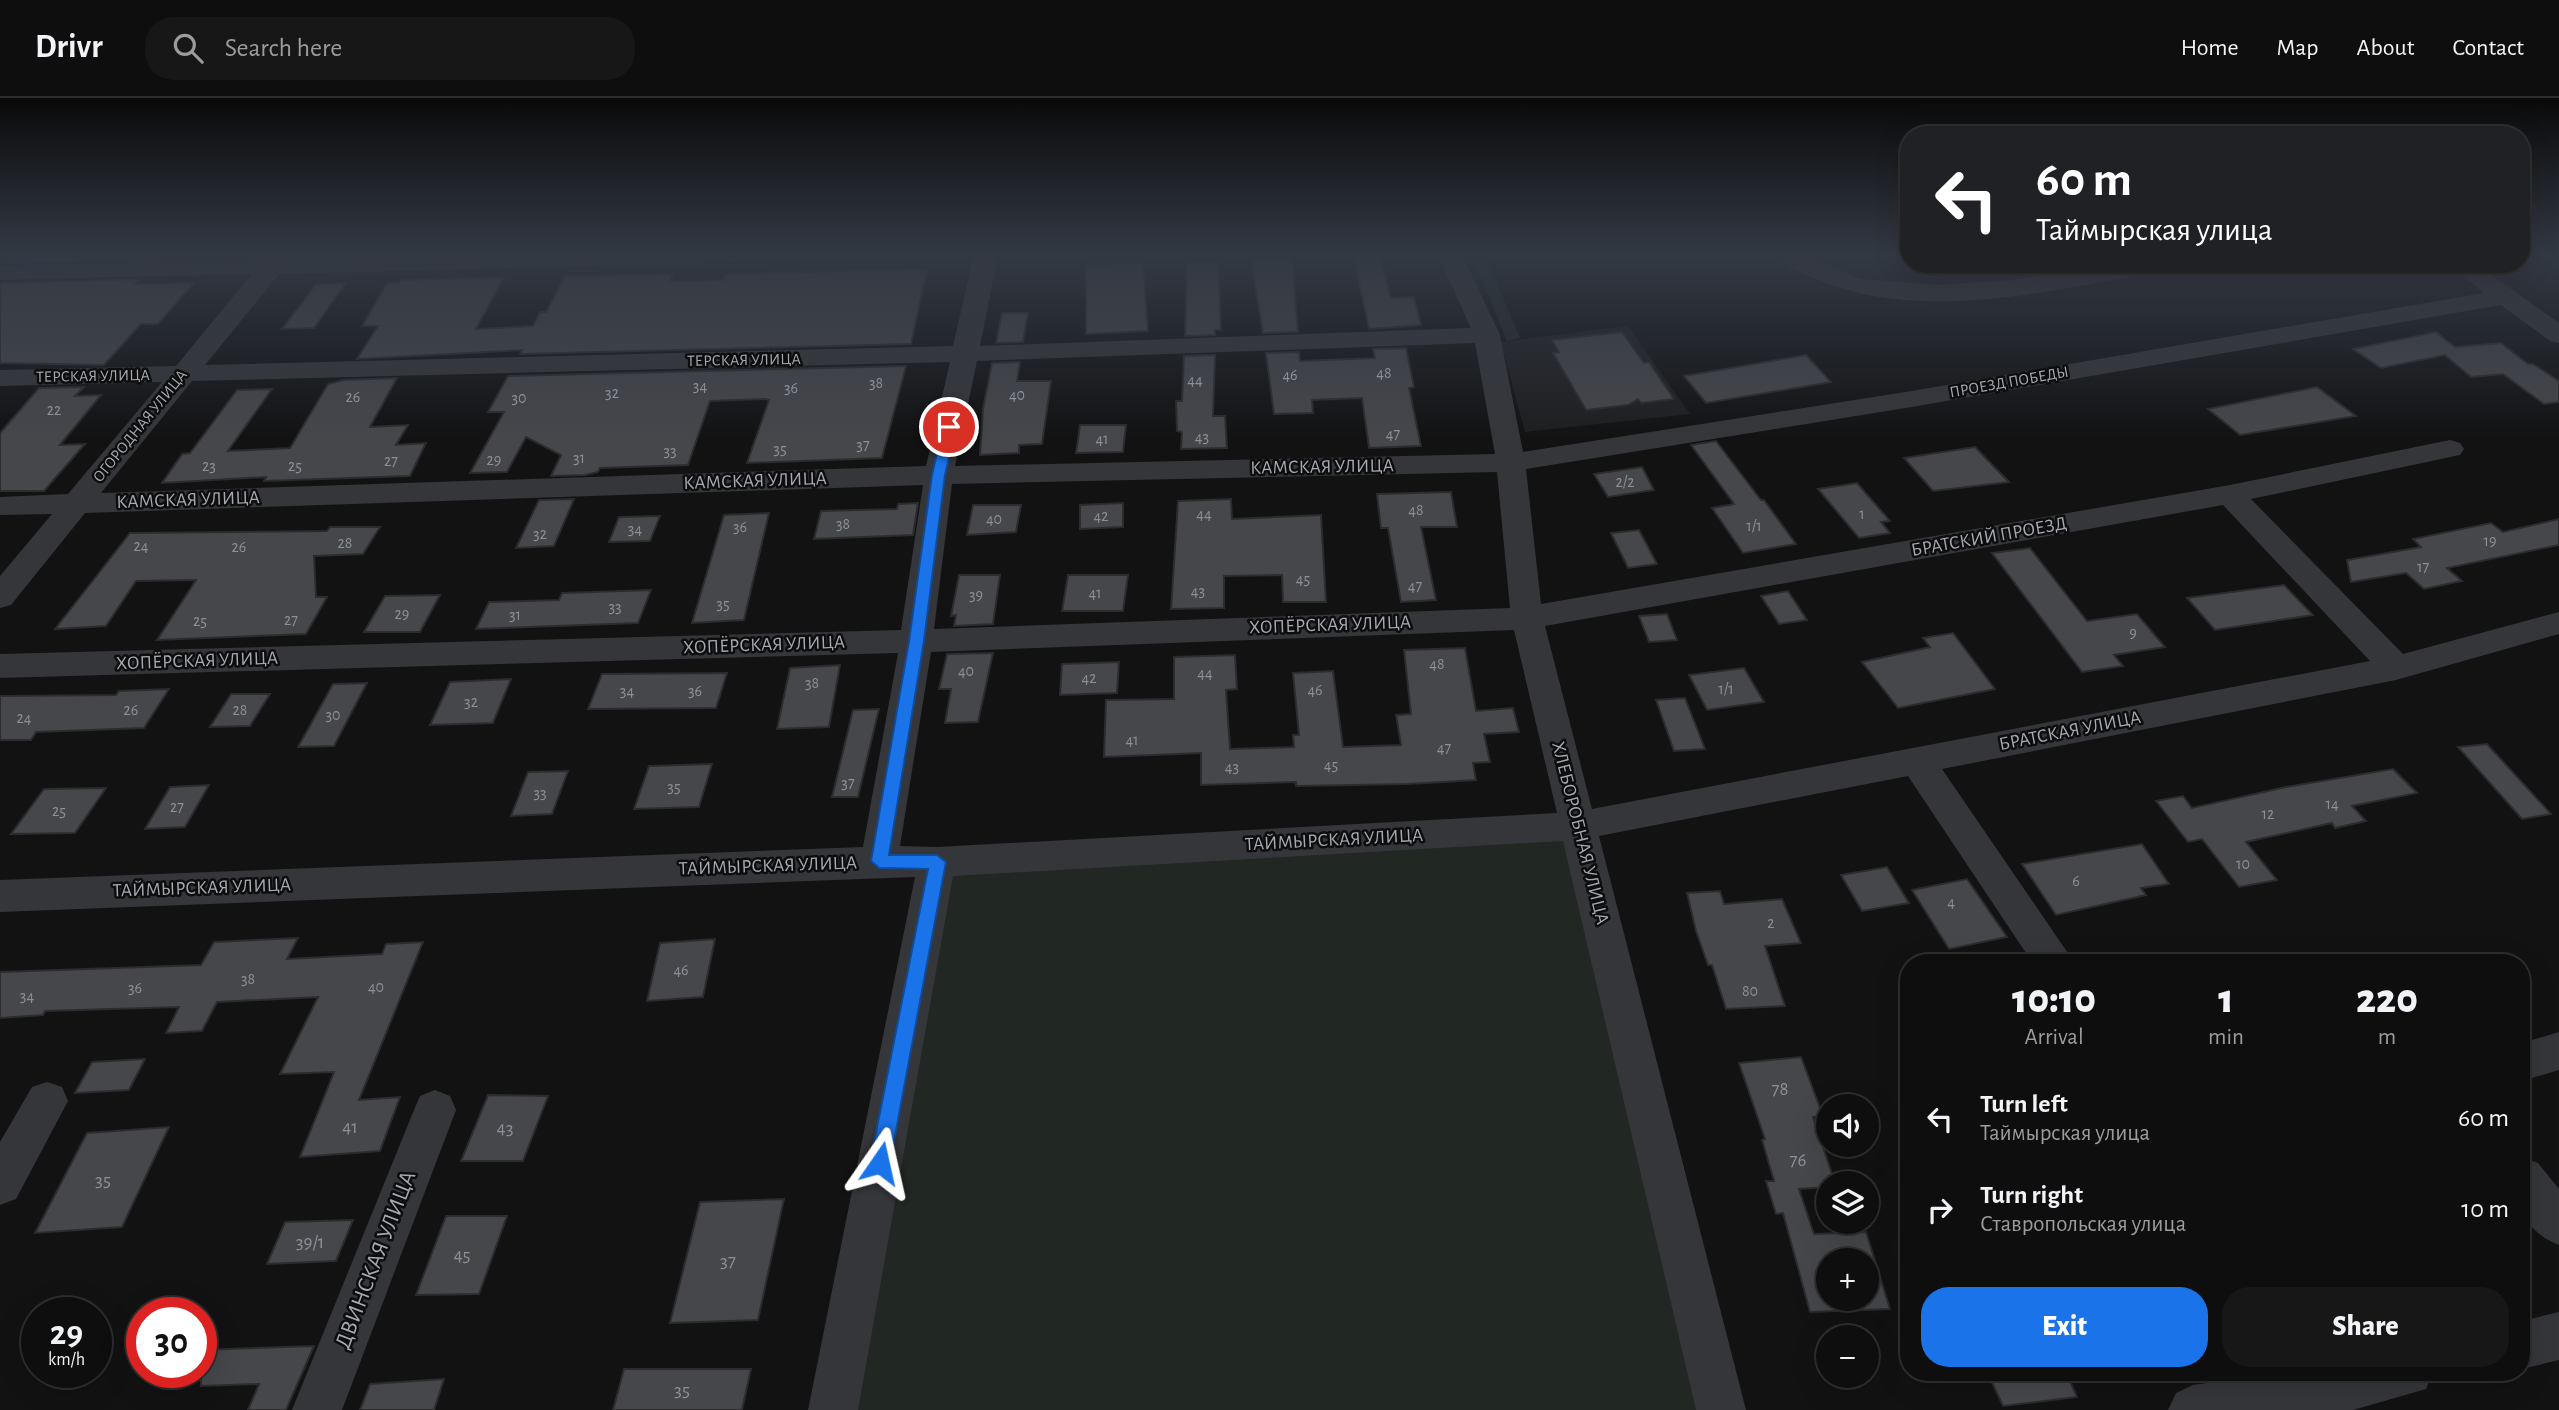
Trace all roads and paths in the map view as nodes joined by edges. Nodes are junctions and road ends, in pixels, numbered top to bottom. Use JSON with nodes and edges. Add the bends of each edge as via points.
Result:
{"nodes":[{"id":1,"x":230,"y":316,"type":"edge"},
{"id":2,"x":973,"y":316,"type":"edge"},
{"id":3,"x":1478,"y":316,"type":"edge"},
{"id":4,"x":2394,"y":316,"type":"edge"},
{"id":5,"x":2533,"y":316,"type":"edge"},
{"id":6,"x":1487,"y":335,"type":"junction"},
{"id":7,"x":2559,"y":335,"type":"edge"},
{"id":8,"x":965,"y":354,"type":"junction"},
{"id":9,"x":183,"y":374,"type":"junction"},
{"id":10,"x":0,"y":378,"type":"edge"},
{"id":11,"x":2450,"y":449,"type":"dead end"},
{"id":12,"x":1511,"y":464,"type":"junction"},
{"id":13,"x":939,"y":475,"type":"junction"},
{"id":14,"x":2230,"y":494,"type":"junction"},
{"id":15,"x":76,"y":504,"type":"junction"},
{"id":16,"x":0,"y":506,"type":"edge"},
{"id":17,"x":0,"y":597,"type":"edge"},
{"id":18,"x":1527,"y":618,"type":"junction"},
{"id":19,"x":2559,"y":622,"type":"edge"},
{"id":20,"x":916,"y":641,"type":"junction"},
{"id":21,"x":0,"y":666,"type":"edge"},
{"id":22,"x":2396,"y":668,"type":"junction"},
{"id":23,"x":1917,"y":761,"type":"junction"},
{"id":24,"x":1578,"y":826,"type":"junction"},
{"id":25,"x":879,"y":861,"type":"junction"},
{"id":26,"x":937,"y":862,"type":"junction"},
{"id":27,"x":0,"y":896,"type":"edge"},
{"id":28,"x":2049,"y":954,"type":"edge"},
{"id":29,"x":2559,"y":1051,"type":"edge"},
{"id":30,"x":2530,"y":1060,"type":"edge"},
{"id":31,"x":47,"y":1101,"type":"dead end"},
{"id":32,"x":435,"y":1110,"type":"dead end"},
{"id":33,"x":0,"y":1185,"type":"edge"},
{"id":34,"x":2530,"y":1188,"type":"edge"},
{"id":35,"x":2559,"y":1223,"type":"edge"},
{"id":36,"x":2559,"y":1336,"type":"edge"},
{"id":37,"x":2530,"y":1343,"type":"edge"},
{"id":38,"x":2333,"y":1381,"type":"edge"},
{"id":39,"x":317,"y":1410,"type":"edge"},
{"id":40,"x":833,"y":1410,"type":"edge"},
{"id":41,"x":1721,"y":1410,"type":"edge"},
{"id":42,"x":2193,"y":1410,"type":"edge"}],
"edges":[{"from":1,"to":9,"type":"street","name":"ОГОРОДНАЯ УЛИЦА"},
{"from":2,"to":8,"type":"street"},
{"from":3,"to":6,"type":"street","name":"ХЛЕБОРОБНАЯ УЛИЦА"},
{"from":4,"to":12,"type":"street","name":"ПРОЕЗД ПОБЕДЫ"},
{"from":5,"to":7,"type":"street"},
{"from":6,"to":8,"type":"street","name":"ТЕРСКАЯ УЛИЦА"},
{"from":6,"to":12,"type":"street","name":"ХЛЕБОРОБНАЯ УЛИЦА"},
{"from":8,"to":9,"type":"street","name":"ТЕРСКАЯ УЛИЦА"},
{"from":8,"to":13,"type":"street"},
{"from":9,"to":10,"type":"street","name":"ТЕРСКАЯ УЛИЦА"},
{"from":9,"to":15,"type":"street","name":"ОГОРОДНАЯ УЛИЦА"},
{"from":11,"to":14,"type":"street","name":"БРАТСКИЙ ПРОЕЗД"},
{"from":12,"to":13,"type":"street","name":"КАМСКАЯ УЛИЦА"},
{"from":12,"to":18,"type":"street","name":"ХЛЕБОРОБНАЯ УЛИЦА"},
{"from":13,"to":15,"type":"street","name":"КАМСКАЯ УЛИЦА"},
{"from":13,"to":20,"type":"street"},
{"from":14,"to":18,"type":"street","name":"БРАТСКИЙ ПРОЕЗД"},
{"from":14,"to":22,"type":"street"},
{"from":15,"to":16,"type":"street","name":"КАМСКАЯ УЛИЦА"},
{"from":15,"to":17,"type":"street","name":"ОГОРОДНАЯ УЛИЦА"},
{"from":18,"to":20,"type":"street","name":"ХОПЁРСКАЯ УЛИЦА"},
{"from":18,"to":24,"type":"street","name":"ХЛЕБОРОБНАЯ УЛИЦА"},
{"from":19,"to":22,"type":"street","name":"БРАТСКАЯ УЛИЦА"},
{"from":20,"to":21,"type":"street","name":"ХОПЁРСКАЯ УЛИЦА"},
{"from":20,"to":25,"type":"street"},
{"from":22,"to":23,"type":"street","name":"БРАТСКАЯ УЛИЦА"},
{"from":23,"to":24,"type":"street","name":"БРАТСКАЯ УЛИЦА"},
{"from":23,"to":28,"type":"street"},
{"from":24,"to":26,"type":"street","name":"ТАЙМЫРСКАЯ УЛИЦА"},
{"from":24,"to":41,"type":"street","name":"ХЛЕБОРОБНАЯ УЛИЦА"},
{"from":25,"to":26,"type":"street","name":"ТАЙМЫРСКАЯ УЛИЦА"},
{"from":25,"to":27,"type":"street","name":"ТАЙМЫРСКАЯ УЛИЦА"},
{"from":26,"to":40,"type":"street"},
{"from":29,"to":30,"type":"street"},
{"from":31,"to":33,"type":"street"},
{"from":32,"to":39,"type":"street","name":"ДВИНСКАЯ УЛИЦА"},
{"from":34,"to":35,"type":"street"},
{"from":36,"to":37,"type":"street"},
{"from":38,"to":42,"type":"street"}]}
